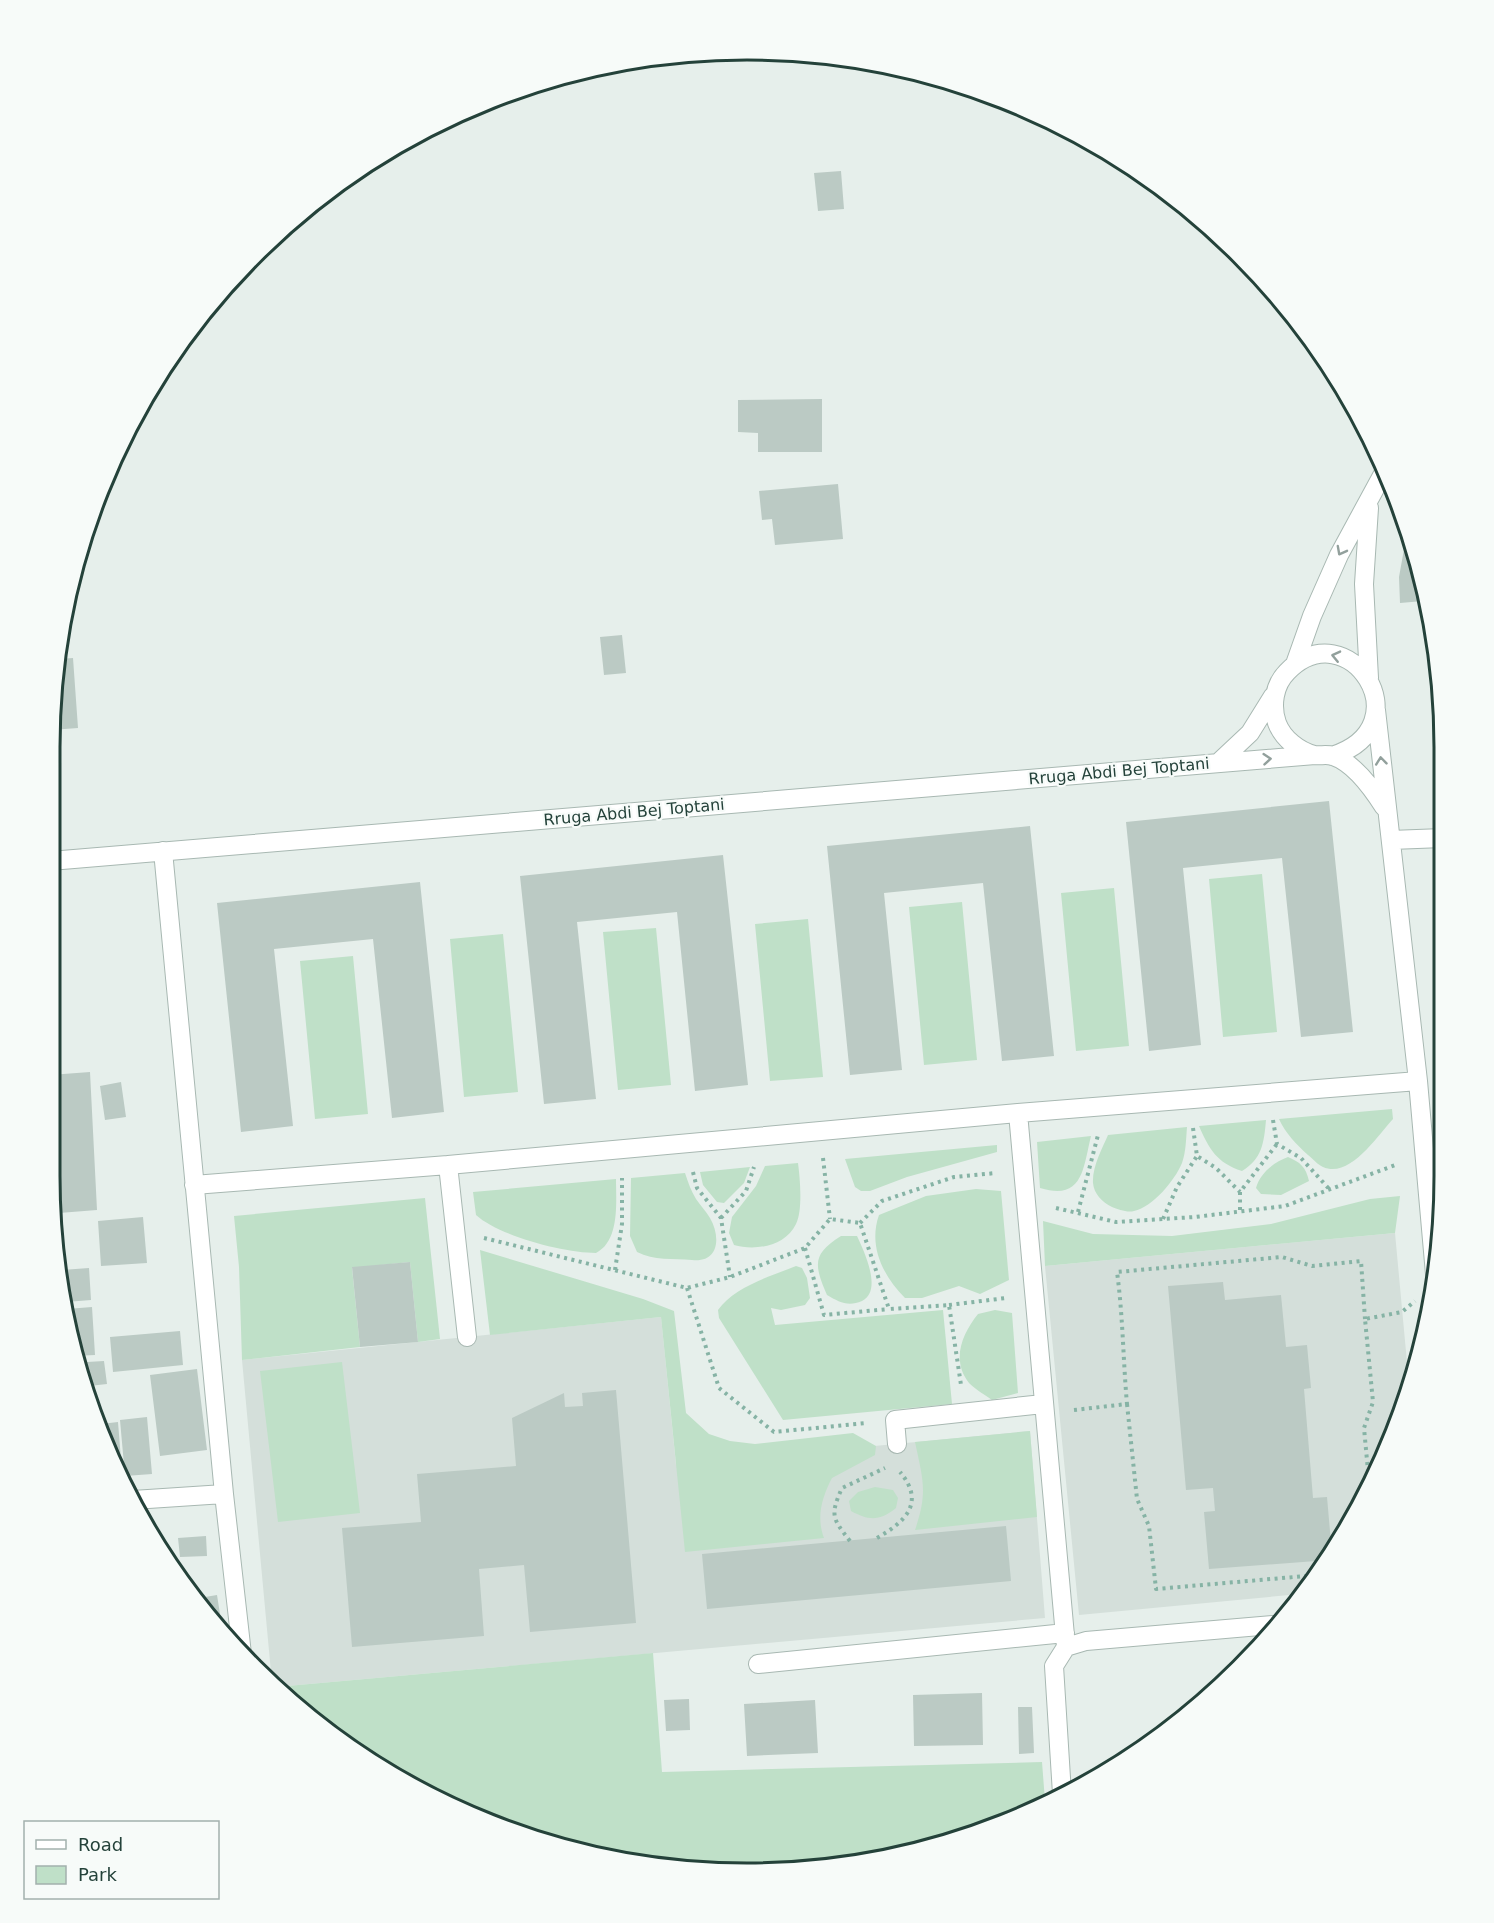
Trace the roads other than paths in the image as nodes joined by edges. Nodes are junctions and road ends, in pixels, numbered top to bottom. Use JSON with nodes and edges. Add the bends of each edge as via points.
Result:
{"nodes":[{"id":1,"x":1380,"y":480,"type":"edge"},
{"id":2,"x":1369,"y":500,"type":"junction"},
{"id":3,"x":1295,"y":664,"type":"junction"},
{"id":4,"x":1369,"y":678,"type":"junction"},
{"id":5,"x":1276,"y":690,"type":"junction"},
{"id":6,"x":1376,"y":710,"type":"junction"},
{"id":7,"x":1324,"y":755,"type":"junction"},
{"id":8,"x":1218,"y":763,"type":"junction"},
{"id":9,"x":1386,"y":811,"type":"junction"},
{"id":10,"x":1434,"y":838,"type":"edge"},
{"id":11,"x":1390,"y":840,"type":"junction"},
{"id":12,"x":163,"y":851,"type":"junction"},
{"id":13,"x":60,"y":860,"type":"edge"},
{"id":14,"x":1418,"y":1081,"type":"junction"},
{"id":15,"x":1018,"y":1113,"type":"junction"},
{"id":16,"x":448,"y":1165,"type":"junction"},
{"id":17,"x":194,"y":1185,"type":"junction"},
{"id":18,"x":1432,"y":1234,"type":"edge"},
{"id":19,"x":467,"y":1336,"type":"dead end"},
{"id":20,"x":1043,"y":1404,"type":"junction"},
{"id":21,"x":897,"y":1444,"type":"dead end"},
{"id":22,"x":224,"y":1494,"type":"junction"},
{"id":23,"x":141,"y":1499,"type":"edge"},
{"id":24,"x":1267,"y":1626,"type":"edge"},
{"id":25,"x":240,"y":1640,"type":"edge"},
{"id":26,"x":1065,"y":1640,"type":"junction"},
{"id":27,"x":758,"y":1664,"type":"dead end"},
{"id":28,"x":1062,"y":1786,"type":"edge"}],
"edges":[{"from":1,"to":2,"type":"street"},
{"from":2,"to":3,"type":"street","one_way":true,"via":[[1339,555]]},
{"from":2,"to":4,"type":"street","via":[[1364,584]]},
{"from":4,"to":3,"type":"street","one_way":true,"via":[[1358,665],[1335,655],[1310,656]]},
{"from":3,"to":5,"type":"street"},
{"from":4,"to":6,"type":"street"},
{"from":5,"to":7,"type":"street","via":[[1277,724],[1286,738],[1299,749]]},
{"from":5,"to":8,"type":"street","via":[[1250,733]]},
{"from":6,"to":7,"type":"street","via":[[1372,727],[1362,741],[1348,750]]},
{"from":9,"to":6,"type":"street","one_way":true},
{"from":8,"to":7,"type":"street","name":"Rruga Abdi Bej Toptani","one_way":true},
{"from":7,"to":9,"type":"street","via":[[1372,788]]},
{"from":8,"to":12,"type":"street","name":"Rruga Abdi Bej Toptani"},
{"from":9,"to":11,"type":"street"},
{"from":10,"to":11,"type":"street"},
{"from":11,"to":14,"type":"street"},
{"from":12,"to":13,"type":"street","name":"Rruga Abdi Bej Toptani"},
{"from":12,"to":17,"type":"street"},
{"from":14,"to":15,"type":"street"},
{"from":14,"to":18,"type":"street"},
{"from":15,"to":16,"type":"street"},
{"from":15,"to":20,"type":"street"},
{"from":16,"to":17,"type":"street"},
{"from":16,"to":19,"type":"street"},
{"from":17,"to":22,"type":"street"},
{"from":20,"to":21,"type":"street","via":[[895,1420]]},
{"from":20,"to":26,"type":"street"},
{"from":22,"to":23,"type":"street"},
{"from":22,"to":25,"type":"street"},
{"from":24,"to":26,"type":"street"},
{"from":26,"to":27,"type":"street"},
{"from":26,"to":28,"type":"street","via":[[1054,1666]]}]}
